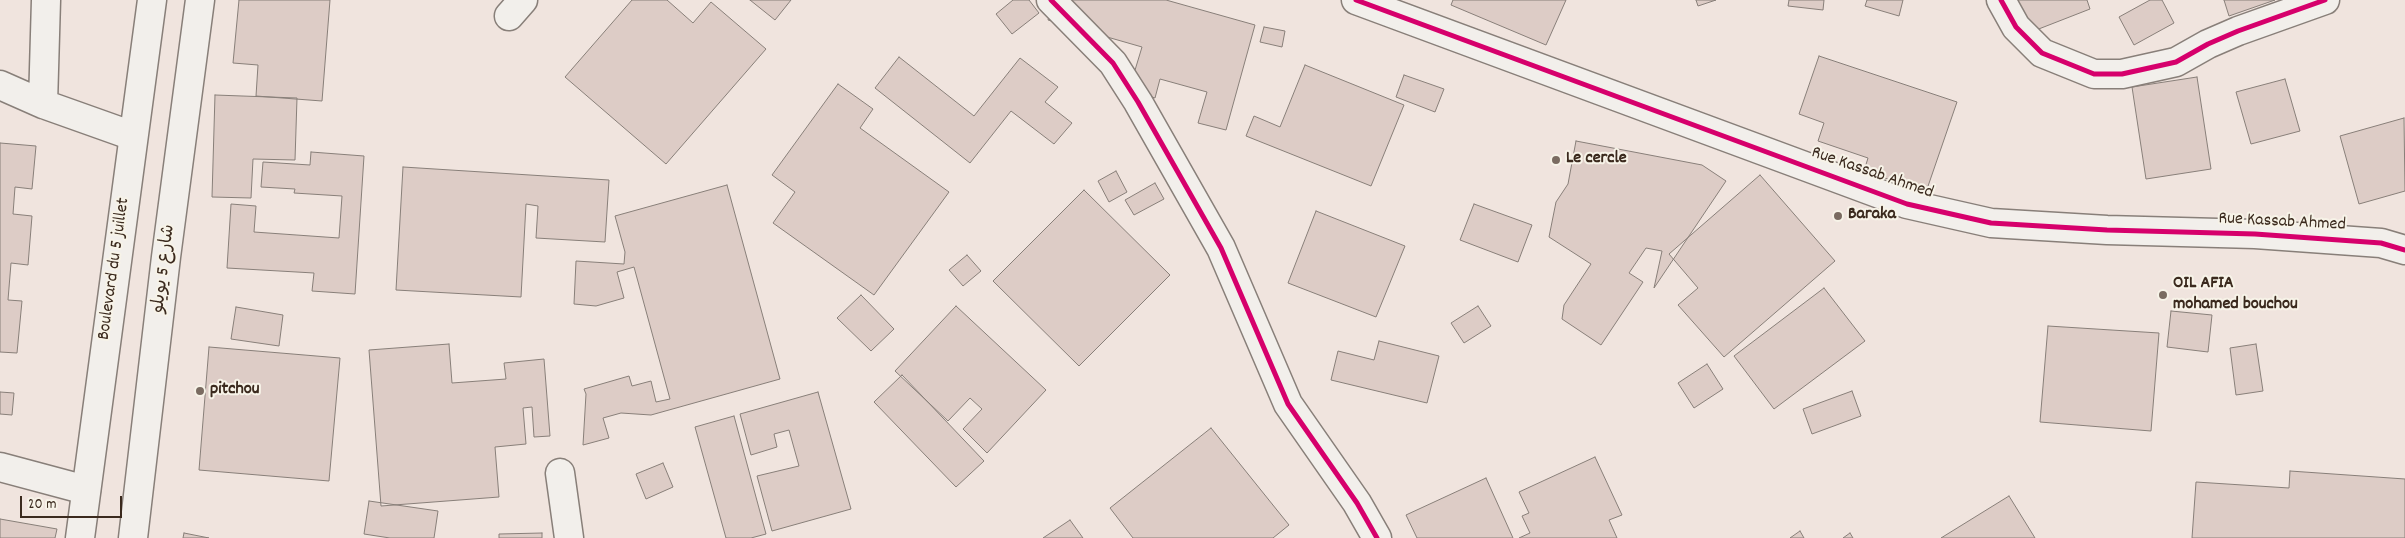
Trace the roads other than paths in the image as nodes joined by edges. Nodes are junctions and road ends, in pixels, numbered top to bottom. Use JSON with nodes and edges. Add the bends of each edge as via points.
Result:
{"nodes":[{"id":1,"x":46,"y":0,"type":"edge"},
{"id":2,"x":152,"y":0,"type":"edge"},
{"id":3,"x":200,"y":0,"type":"edge"},
{"id":4,"x":1052,"y":0,"type":"edge"},
{"id":5,"x":1356,"y":0,"type":"edge"},
{"id":6,"x":2001,"y":0,"type":"edge"},
{"id":7,"x":2319,"y":1,"type":"edge"},
{"id":8,"x":0,"y":85,"type":"edge"},
{"id":9,"x":42,"y":104,"type":"junction"},
{"id":10,"x":133,"y":136,"type":"junction"},
{"id":11,"x":2405,"y":250,"type":"edge"},
{"id":12,"x":0,"y":467,"type":"edge"},
{"id":13,"x":560,"y":473,"type":"dead end"},
{"id":14,"x":86,"y":490,"type":"junction"},
{"id":15,"x":80,"y":538,"type":"edge"},
{"id":16,"x":133,"y":538,"type":"edge"},
{"id":17,"x":569,"y":538,"type":"edge"},
{"id":18,"x":1377,"y":538,"type":"edge"}],
"edges":[{"from":1,"to":9,"type":"street"},
{"from":2,"to":10,"type":"street","name":"Boulevard du 5 juillet"},
{"from":3,"to":16,"type":"street","name":"شارع 5 يويلو"},
{"from":4,"to":18,"type":"street","via":[[1113,62],[1138,102],[1221,248],[1288,404]]},
{"from":5,"to":11,"type":"street","name":"Rue Kassab Ahmed","via":[[1916,206],[1991,223],[2255,234],[2381,243]]},
{"from":6,"to":7,"type":"street","via":[[2016,27],[2042,52],[2094,74],[2122,74],[2176,62],[2238,31]]},
{"from":8,"to":9,"type":"street"},
{"from":9,"to":10,"type":"street"},
{"from":10,"to":14,"type":"street","name":"Boulevard du 5 juillet"},
{"from":12,"to":14,"type":"street"},
{"from":13,"to":17,"type":"street"},
{"from":14,"to":15,"type":"street","name":"Boulevard du 5 juillet"}]}
